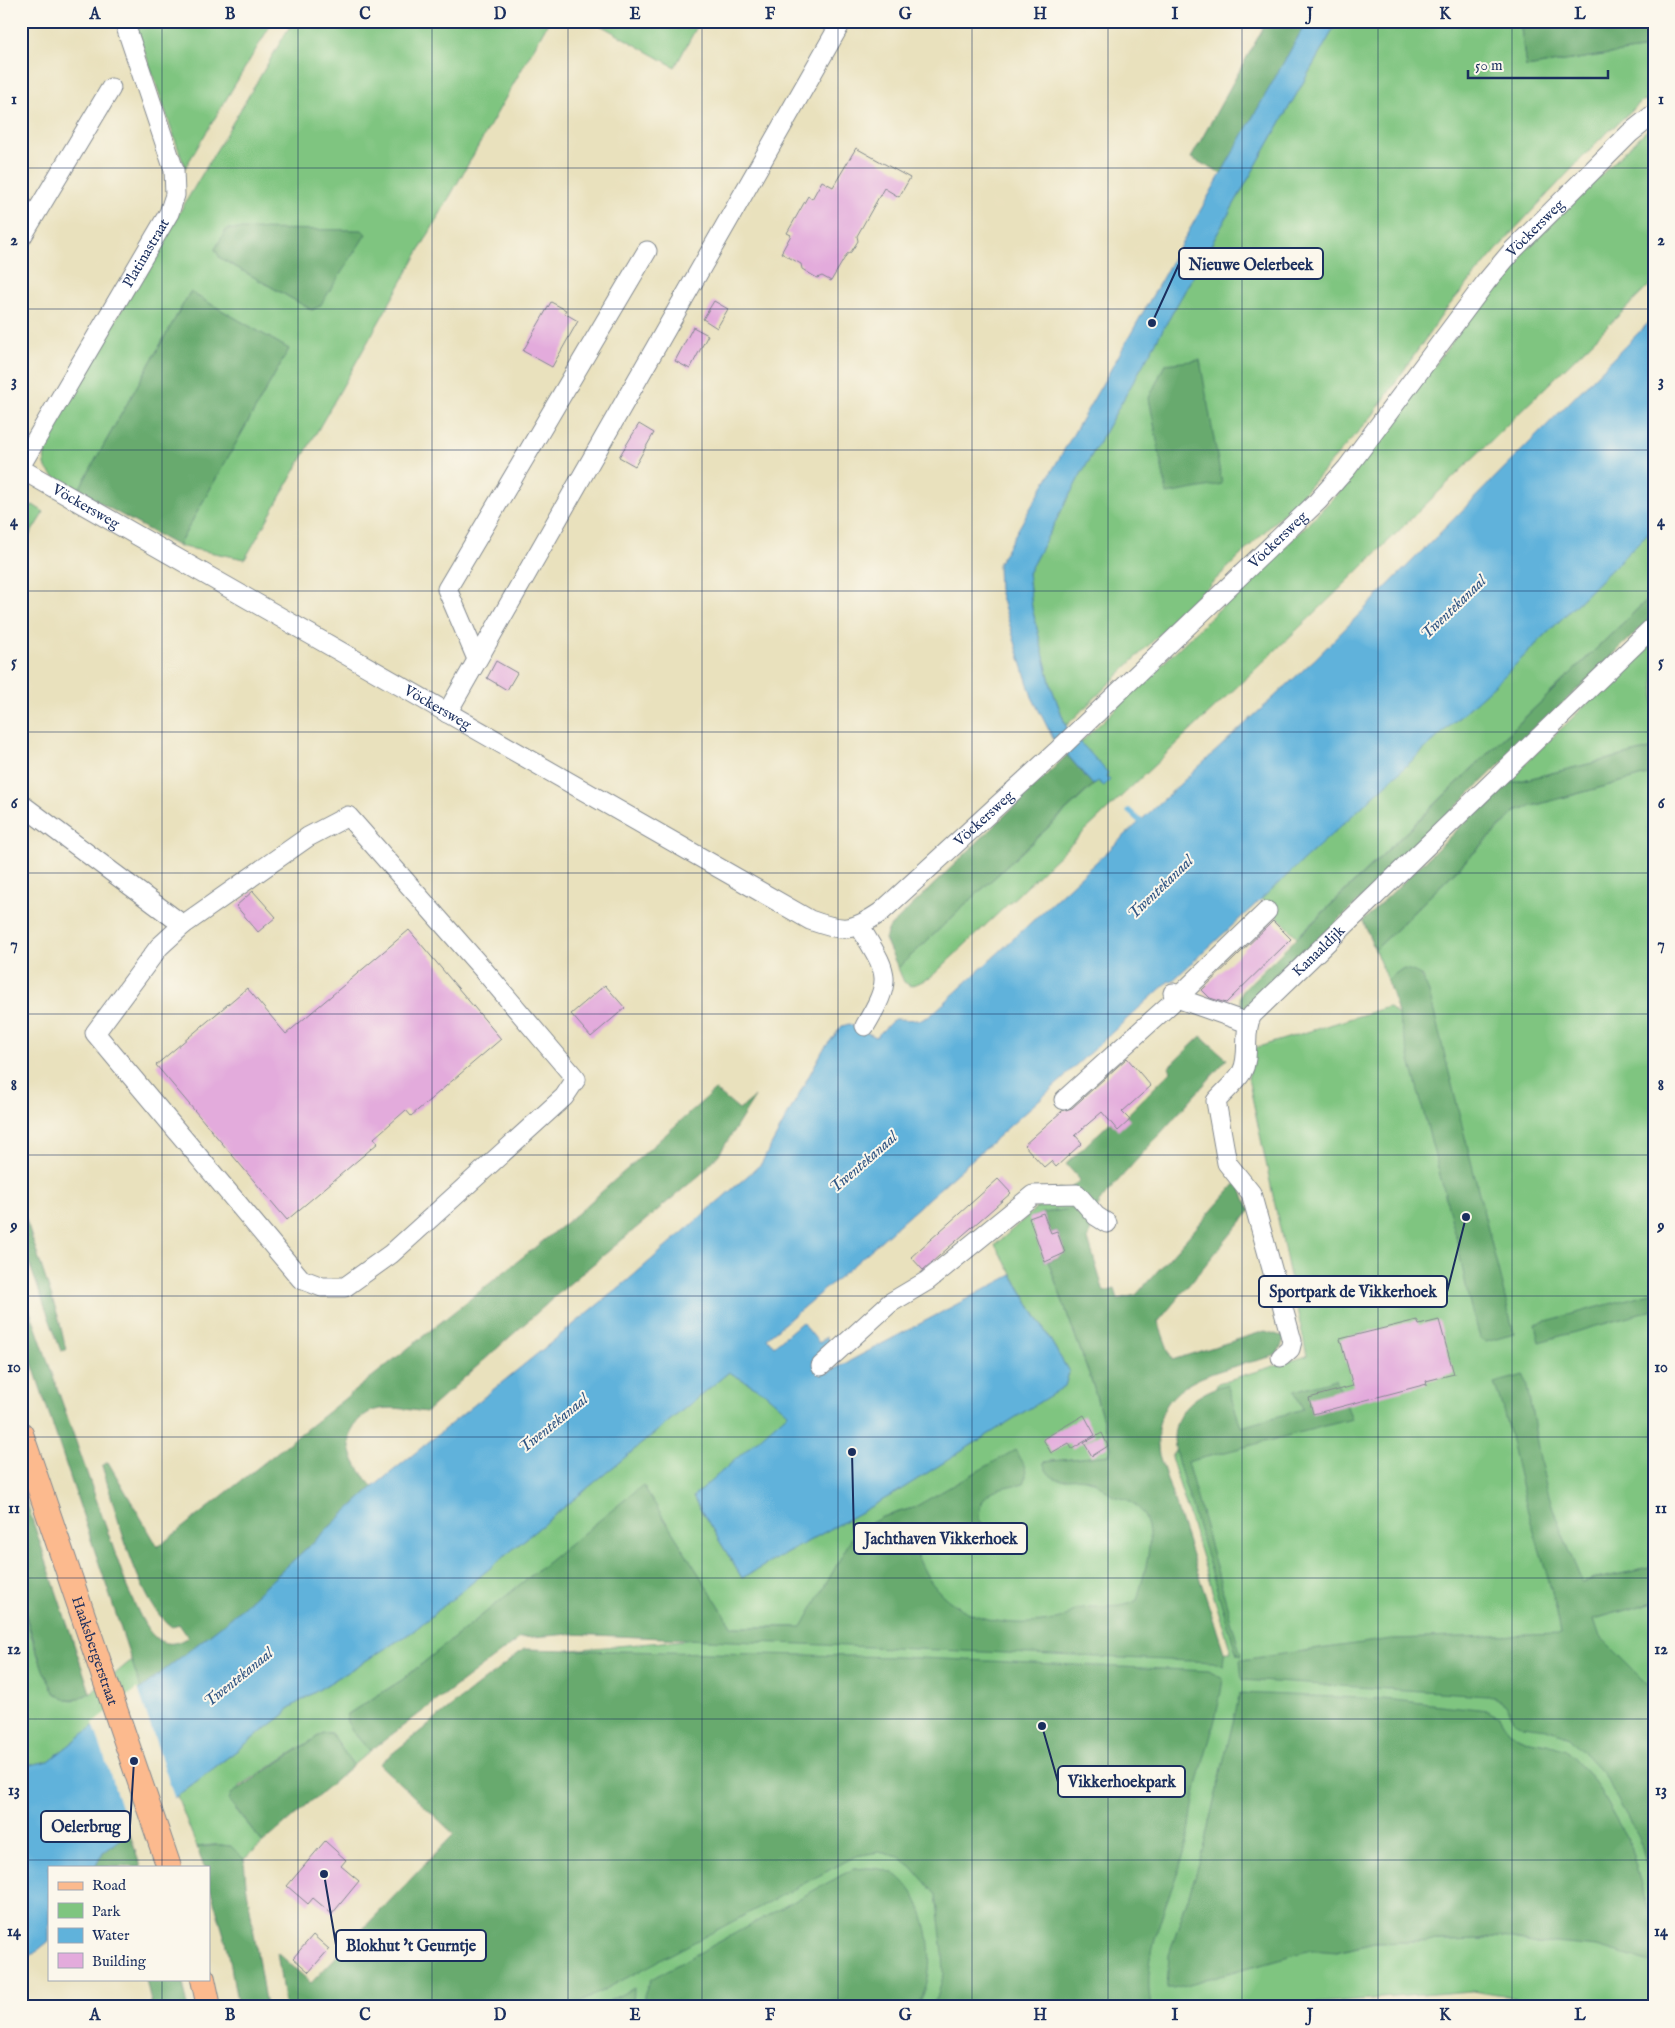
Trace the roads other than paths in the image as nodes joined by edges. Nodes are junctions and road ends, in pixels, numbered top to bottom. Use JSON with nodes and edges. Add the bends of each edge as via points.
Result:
{"nodes":[{"id":1,"x":124,"y":21,"type":"edge"},
{"id":2,"x":842,"y":21,"type":"edge"},
{"id":3,"x":112,"y":88,"type":"dead end"},
{"id":4,"x":1654,"y":114,"type":"edge"},
{"id":5,"x":21,"y":238,"type":"edge"},
{"id":6,"x":647,"y":251,"type":"dead end"},
{"id":7,"x":21,"y":465,"type":"edge"},
{"id":8,"x":21,"y":469,"type":"edge"},
{"id":9,"x":1654,"y":626,"type":"edge"},
{"id":10,"x":477,"y":659,"type":"junction"},
{"id":11,"x":447,"y":713,"type":"junction"},
{"id":12,"x":21,"y":804,"type":"edge"},
{"id":13,"x":1267,"y":911,"type":"dead end"},
{"id":14,"x":183,"y":926,"type":"junction"},
{"id":15,"x":860,"y":927,"type":"junction"},
{"id":16,"x":1175,"y":996,"type":"junction"},
{"id":17,"x":1248,"y":1023,"type":"junction"},
{"id":18,"x":865,"y":1026,"type":"dead end"},
{"id":19,"x":1064,"y":1100,"type":"dead end"},
{"id":20,"x":1107,"y":1224,"type":"dead end"},
{"id":21,"x":822,"y":1357,"type":"dead end"},
{"id":22,"x":1281,"y":1357,"type":"dead end"},
{"id":23,"x":21,"y":1434,"type":"edge"},
{"id":24,"x":169,"y":1866,"type":"edge"},
{"id":25,"x":203,"y":1980,"type":"edge"},
{"id":26,"x":209,"y":2007,"type":"edge"}],
"edges":[{"from":1,"to":7,"type":"street","name":"Platinastraat","via":[[174,170],[175,195],[169,213]]},
{"from":2,"to":10,"type":"street"},
{"from":3,"to":5,"type":"street"},
{"from":4,"to":15,"type":"street","name":"Vöckersweg","via":[[1630,133],[1512,251],[1347,468],[1318,501],[1056,752],[881,912]]},
{"from":6,"to":10,"type":"street","via":[[447,588]]},
{"from":8,"to":11,"type":"street","name":"Vöckersweg"},
{"from":9,"to":17,"type":"street","name":"Kanaaldijk","via":[[1252,1015]]},
{"from":10,"to":11,"type":"street"},
{"from":11,"to":15,"type":"street","name":"Vöckersweg","via":[[810,920],[830,928]]},
{"from":12,"to":14,"type":"street"},
{"from":13,"to":16,"type":"street"},
{"from":14,"to":14,"type":"street","via":[[158,947],[95,1033],[301,1279],[322,1286],[345,1287],[405,1240],[564,1097],[576,1079],[348,816],[308,837]]},
{"from":15,"to":18,"type":"street","via":[[886,980]]},
{"from":16,"to":17,"type":"street"},
{"from":16,"to":19,"type":"street"},
{"from":17,"to":22,"type":"street","via":[[1242,1072],[1216,1101],[1227,1163],[1251,1193],[1290,1335],[1290,1349]]},
{"from":20,"to":21,"type":"street","via":[[1077,1194],[1033,1195],[927,1281],[890,1303],[855,1334]]},
{"from":23,"to":24,"type":"main road","name":"Haaksbergerstraat"},
{"from":25,"to":26,"type":"main road"}]}
